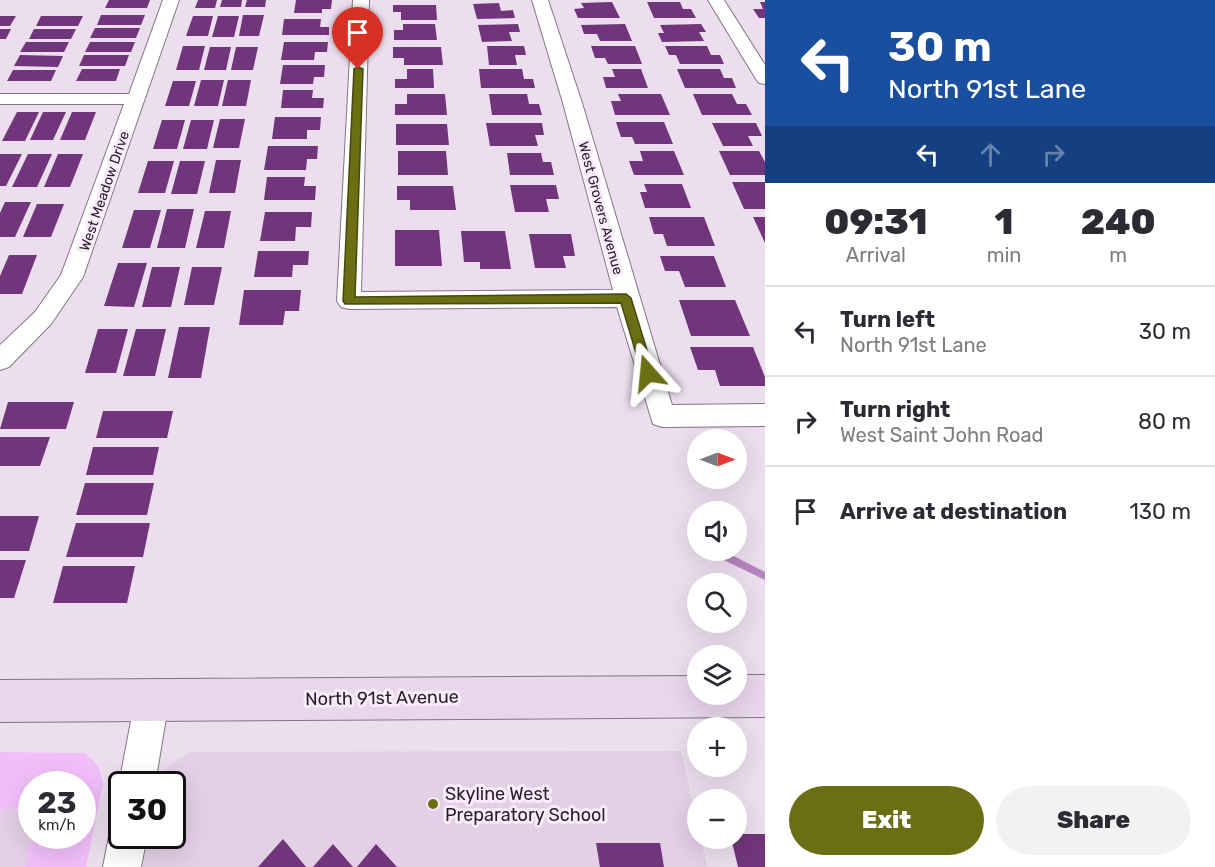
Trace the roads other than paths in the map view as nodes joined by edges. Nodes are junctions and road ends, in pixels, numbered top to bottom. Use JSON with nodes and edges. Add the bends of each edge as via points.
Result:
{"nodes":[{"id":1,"x":171,"y":0,"type":"edge"},
{"id":2,"x":361,"y":0,"type":"edge"},
{"id":3,"x":540,"y":0,"type":"edge"},
{"id":4,"x":716,"y":0,"type":"edge"},
{"id":5,"x":765,"y":79,"type":"edge"},
{"id":6,"x":0,"y":99,"type":"edge"},
{"id":7,"x":136,"y":99,"type":"junction"},
{"id":8,"x":626,"y":298,"type":"junction"},
{"id":9,"x":0,"y":360,"type":"edge"},
{"id":10,"x":765,"y":415,"type":"edge"},
{"id":11,"x":765,"y":696,"type":"edge"},
{"id":12,"x":152,"y":700,"type":"junction"},
{"id":13,"x":0,"y":701,"type":"edge"},
{"id":14,"x":139,"y":771,"type":"edge"},
{"id":15,"x":125,"y":849,"type":"edge"},
{"id":16,"x":122,"y":867,"type":"edge"}],
"edges":[{"from":1,"to":7,"type":"street","name":"West Meadow Drive"},
{"from":2,"to":8,"type":"street","via":[[349,301]]},
{"from":3,"to":8,"type":"street","name":"West Grovers Avenue","via":[[565,73]]},
{"from":4,"to":5,"type":"street"},
{"from":6,"to":7,"type":"street"},
{"from":7,"to":9,"type":"street","name":"West Meadow Drive","via":[[72,277],[43,318]]},
{"from":8,"to":10,"type":"street","name":"West Grovers Avenue","via":[[662,416]]},
{"from":11,"to":12,"type":"main road","name":"North 91st Avenue"},
{"from":12,"to":13,"type":"main road","name":"North 91st Avenue"},
{"from":12,"to":14,"type":"street"},
{"from":15,"to":16,"type":"street"}]}
